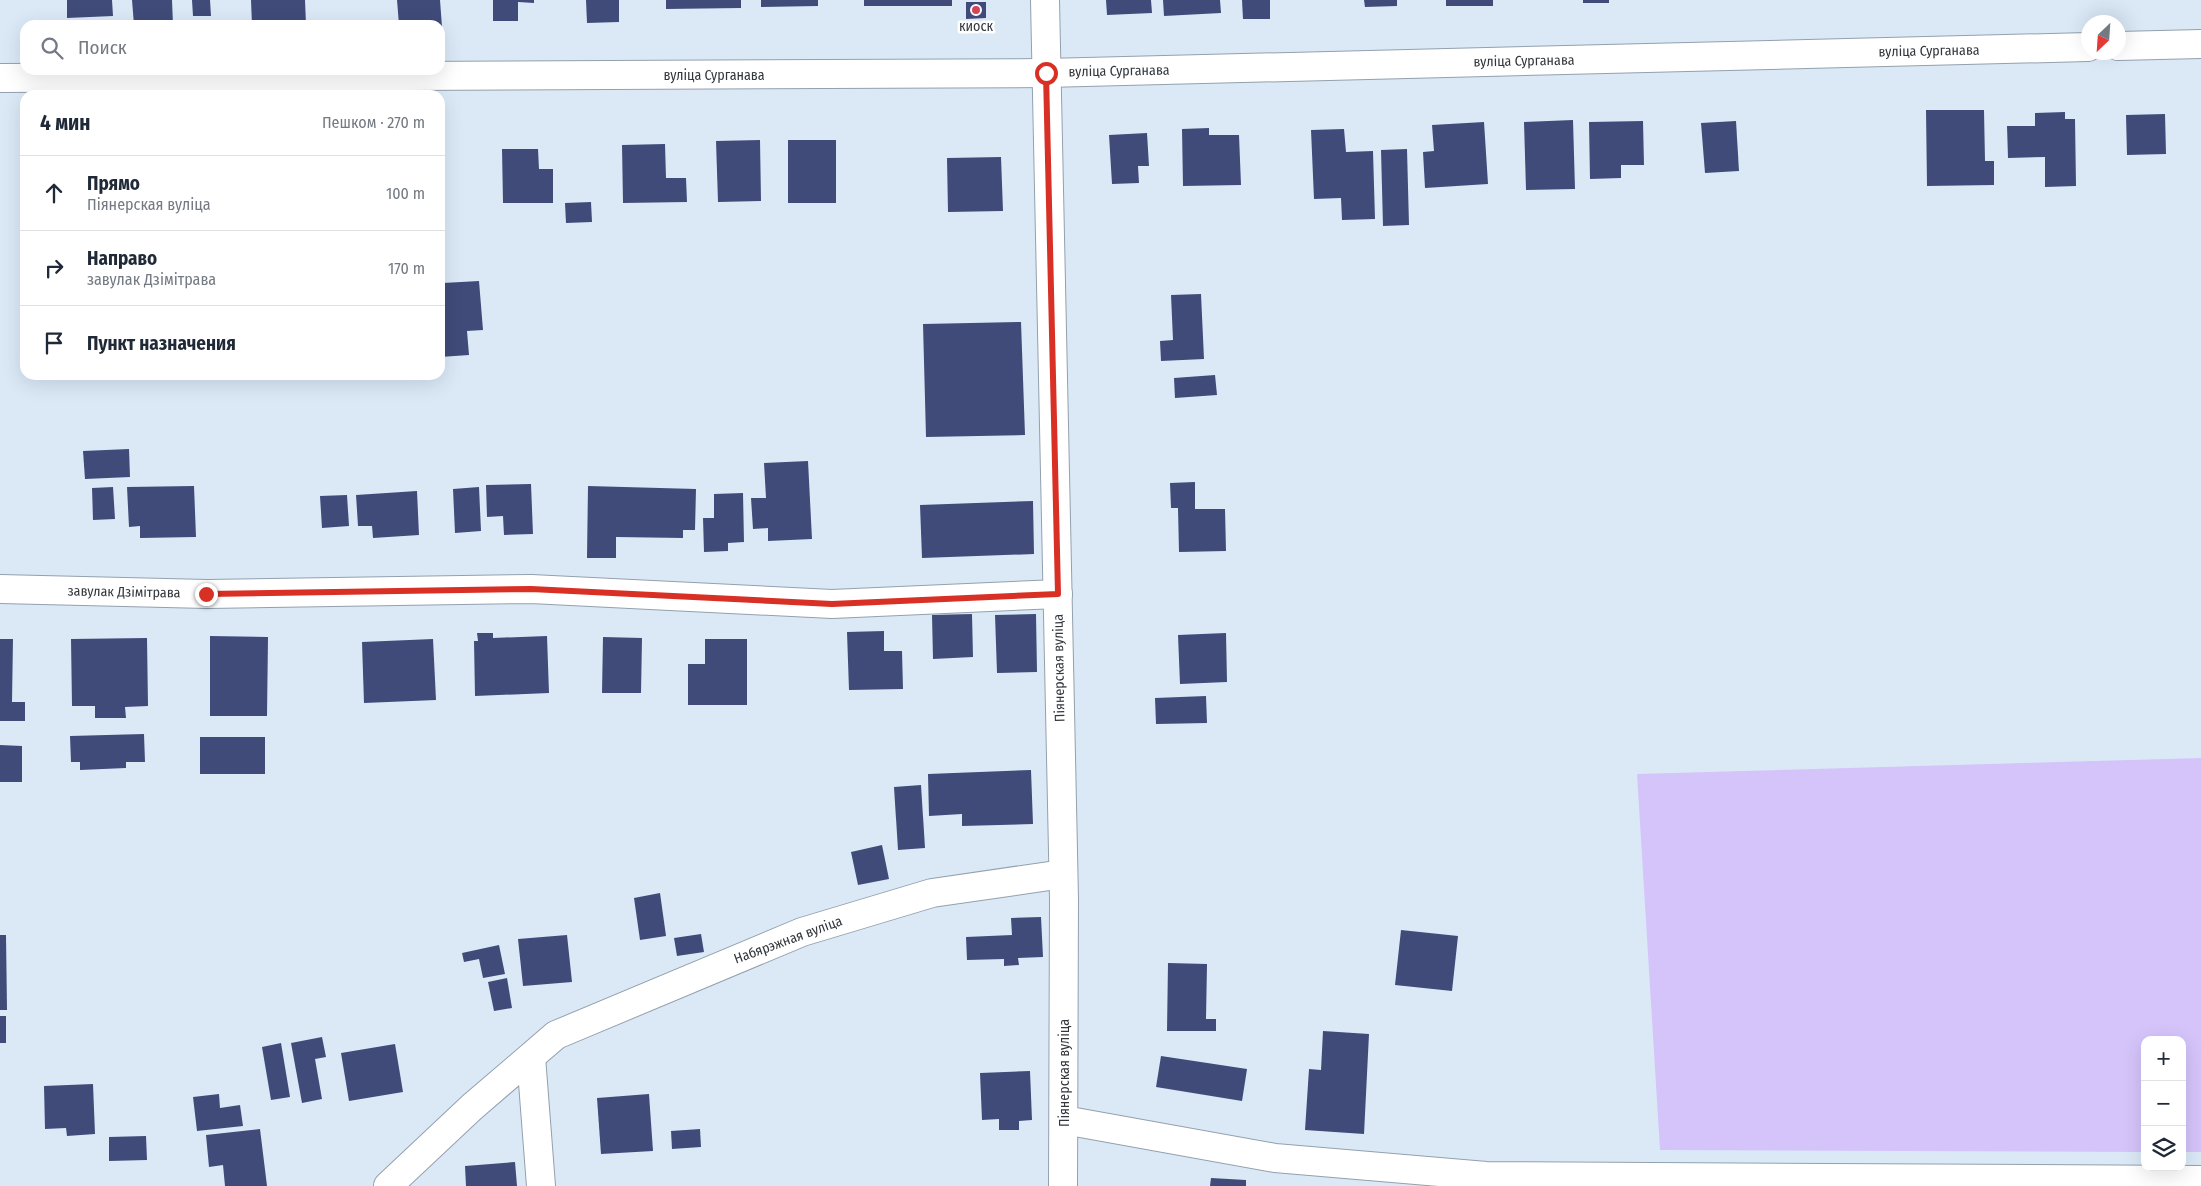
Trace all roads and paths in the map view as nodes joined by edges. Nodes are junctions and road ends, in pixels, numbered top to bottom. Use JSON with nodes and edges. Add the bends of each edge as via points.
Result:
{"nodes":[{"id":1,"x":1045,"y":0,"type":"edge"},
{"id":2,"x":2201,"y":44,"type":"edge"},
{"id":3,"x":2126,"y":46,"type":"edge"},
{"id":4,"x":2081,"y":47,"type":"edge"},
{"id":5,"x":1046,"y":73,"type":"junction"},
{"id":6,"x":0,"y":78,"type":"edge"},
{"id":7,"x":0,"y":589,"type":"edge"},
{"id":8,"x":1058,"y":594,"type":"junction"},
{"id":9,"x":1063,"y":874,"type":"junction"},
{"id":10,"x":531,"y":1057,"type":"junction"},
{"id":11,"x":1064,"y":1120,"type":"junction"},
{"id":12,"x":2201,"y":1180,"type":"edge"},
{"id":13,"x":1486,"y":1181,"type":"edge"},
{"id":14,"x":2062,"y":1183,"type":"edge"},
{"id":15,"x":388,"y":1186,"type":"edge"},
{"id":16,"x":540,"y":1186,"type":"edge"},
{"id":17,"x":1063,"y":1186,"type":"edge"}],
"edges":[{"from":1,"to":5,"type":"street","name":"Піянерская вуліца"},
{"from":2,"to":3,"type":"street"},
{"from":4,"to":5,"type":"street","name":"вуліца Сурганава"},
{"from":5,"to":6,"type":"street","name":"вуліца Сурганава"},
{"from":5,"to":8,"type":"street","name":"Піянерская вуліца"},
{"from":7,"to":8,"type":"street","name":"завулак Дзімітрава","via":[[206,594],[531,589],[832,604]]},
{"from":8,"to":9,"type":"street","name":"Піянерская вуліца"},
{"from":9,"to":10,"type":"street","name":"Набярэжная вуліца","via":[[932,893],[802,932],[556,1035]]},
{"from":9,"to":11,"type":"street","name":"Піянерская вуліца"},
{"from":10,"to":15,"type":"street","name":"Набярэжная вуліца"},
{"from":10,"to":16,"type":"street"},
{"from":11,"to":13,"type":"street","via":[[1275,1158]]},
{"from":11,"to":17,"type":"street","name":"Піянерская вуліца"},
{"from":12,"to":14,"type":"street"},
{"from":13,"to":14,"type":"street"}]}
